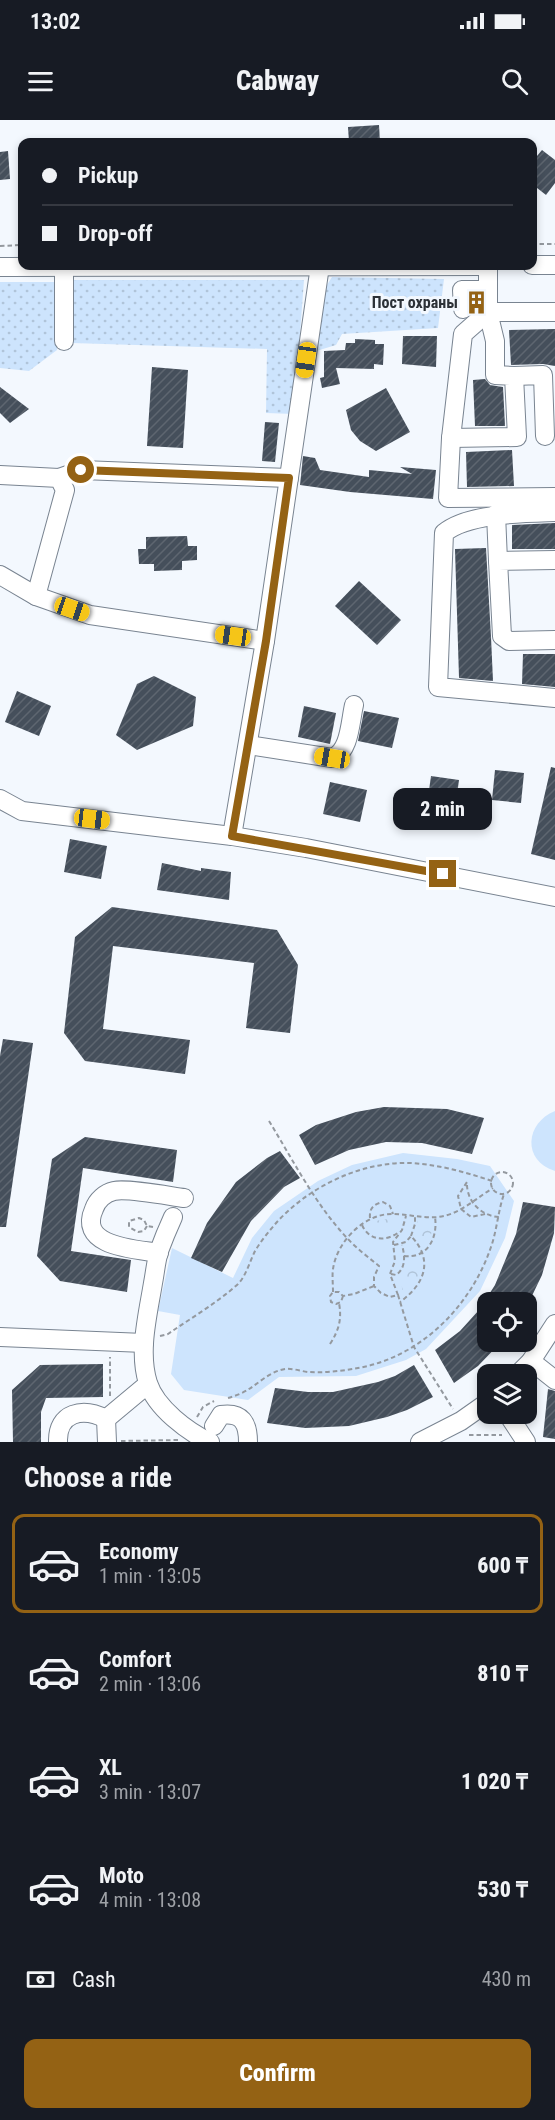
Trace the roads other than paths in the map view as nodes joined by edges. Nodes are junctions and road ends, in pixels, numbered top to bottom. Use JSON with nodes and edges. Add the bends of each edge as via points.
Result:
{"nodes":[{"id":1,"x":537,"y":265,"type":"edge"},
{"id":2,"x":555,"y":265,"type":"edge"},
{"id":3,"x":0,"y":267,"type":"edge"},
{"id":4,"x":18,"y":267,"type":"edge"},
{"id":5,"x":73,"y":270,"type":"edge"},
{"id":6,"x":319,"y":270,"type":"edge"},
{"id":7,"x":486,"y":270,"type":"edge"},
{"id":8,"x":488,"y":290,"type":"junction"},
{"id":9,"x":463,"y":309,"type":"dead end"},
{"id":10,"x":488,"y":312,"type":"junction"},
{"id":11,"x":555,"y":312,"type":"edge"},
{"id":12,"x":64,"y":341,"type":"dead end"},
{"id":13,"x":514,"y":376,"type":"junction"},
{"id":14,"x":550,"y":436,"type":"edge"},
{"id":15,"x":517,"y":437,"type":"junction"},
{"id":16,"x":454,"y":438,"type":"junction"},
{"id":17,"x":0,"y":475,"type":"edge"},
{"id":18,"x":59,"y":478,"type":"junction"},
{"id":19,"x":289,"y":478,"type":"junction"},
{"id":20,"x":555,"y":497,"type":"edge"},
{"id":21,"x":555,"y":512,"type":"edge"},
{"id":22,"x":496,"y":514,"type":"junction"},
{"id":23,"x":555,"y":560,"type":"edge"},
{"id":24,"x":498,"y":561,"type":"junction"},
{"id":25,"x":0,"y":575,"type":"edge"},
{"id":26,"x":36,"y":596,"type":"junction"},
{"id":27,"x":555,"y":640,"type":"edge"},
{"id":28,"x":266,"y":641,"type":"junction"},
{"id":29,"x":555,"y":699,"type":"edge"},
{"id":30,"x":354,"y":705,"type":"dead end"},
{"id":31,"x":248,"y":745,"type":"junction"},
{"id":32,"x":0,"y":799,"type":"edge"},
{"id":33,"x":232,"y":836,"type":"junction"},
{"id":34,"x":555,"y":897,"type":"edge"},
{"id":35,"x":184,"y":1198,"type":"dead end"},
{"id":36,"x":171,"y":1223,"type":"road end"},
{"id":37,"x":159,"y":1253,"type":"junction"},
{"id":38,"x":555,"y":1324,"type":"edge"},
{"id":39,"x":0,"y":1337,"type":"edge"},
{"id":40,"x":145,"y":1340,"type":"junction"},
{"id":41,"x":527,"y":1364,"type":"edge"},
{"id":42,"x":537,"y":1373,"type":"edge"},
{"id":43,"x":555,"y":1380,"type":"edge"},
{"id":44,"x":148,"y":1384,"type":"junction"},
{"id":45,"x":477,"y":1414,"type":"edge"},
{"id":46,"x":106,"y":1419,"type":"junction"},
{"id":47,"x":514,"y":1424,"type":"edge"},
{"id":48,"x":195,"y":1436,"type":"edge"},
{"id":49,"x":426,"y":1440,"type":"edge"},
{"id":50,"x":58,"y":1442,"type":"edge"},
{"id":51,"x":107,"y":1442,"type":"edge"},
{"id":52,"x":248,"y":1442,"type":"edge"},
{"id":53,"x":526,"y":1442,"type":"edge"}],
"edges":[{"from":1,"to":2,"type":"street"},
{"from":3,"to":4,"type":"street"},
{"from":5,"to":12,"type":"street"},
{"from":6,"to":19,"type":"street"},
{"from":7,"to":8,"type":"street"},
{"from":8,"to":9,"type":"street","via":[[462,290]]},
{"from":8,"to":10,"type":"street"},
{"from":10,"to":11,"type":"street"},
{"from":10,"to":13,"type":"street","via":[[495,341],[495,375]]},
{"from":10,"to":16,"type":"street","via":[[470,341]]},
{"from":13,"to":14,"type":"street","via":[[543,375]]},
{"from":13,"to":15,"type":"street"},
{"from":14,"to":15,"type":"street"},
{"from":15,"to":16,"type":"street"},
{"from":16,"to":20,"type":"street","via":[[448,498],[529,493]]},
{"from":17,"to":18,"type":"street"},
{"from":18,"to":19,"type":"street","via":[[81,470]]},
{"from":18,"to":26,"type":"street","via":[[65,490]]},
{"from":19,"to":28,"type":"street"},
{"from":21,"to":22,"type":"street"},
{"from":22,"to":24,"type":"street"},
{"from":22,"to":29,"type":"street","via":[[444,533],[438,687]]},
{"from":23,"to":24,"type":"street"},
{"from":24,"to":27,"type":"street","via":[[502,636],[509,641]]},
{"from":25,"to":26,"type":"street"},
{"from":26,"to":28,"type":"street","via":[[90,615]]},
{"from":28,"to":31,"type":"street"},
{"from":30,"to":31,"type":"street","via":[[345,747],[332,758]]},
{"from":31,"to":33,"type":"street"},
{"from":32,"to":33,"type":"street","via":[[22,811]]},
{"from":33,"to":34,"type":"street"},
{"from":35,"to":37,"type":"street","via":[[116,1190],[95,1205],[92,1227],[101,1240]]},
{"from":36,"to":37,"type":"street"},
{"from":37,"to":40,"type":"street"},
{"from":38,"to":41,"type":"street"},
{"from":39,"to":40,"type":"street"},
{"from":40,"to":44,"type":"street"},
{"from":42,"to":43,"type":"street"},
{"from":44,"to":46,"type":"street"},
{"from":44,"to":48,"type":"street","via":[[164,1407]]},
{"from":45,"to":49,"type":"street","via":[[464,1428]]},
{"from":46,"to":50,"type":"street","via":[[83,1412],[74,1414],[64,1420]]},
{"from":46,"to":51,"type":"street"},
{"from":47,"to":53,"type":"street"},
{"from":48,"to":52,"type":"street","via":[[221,1415],[229,1414],[239,1417],[246,1426]]}]}
